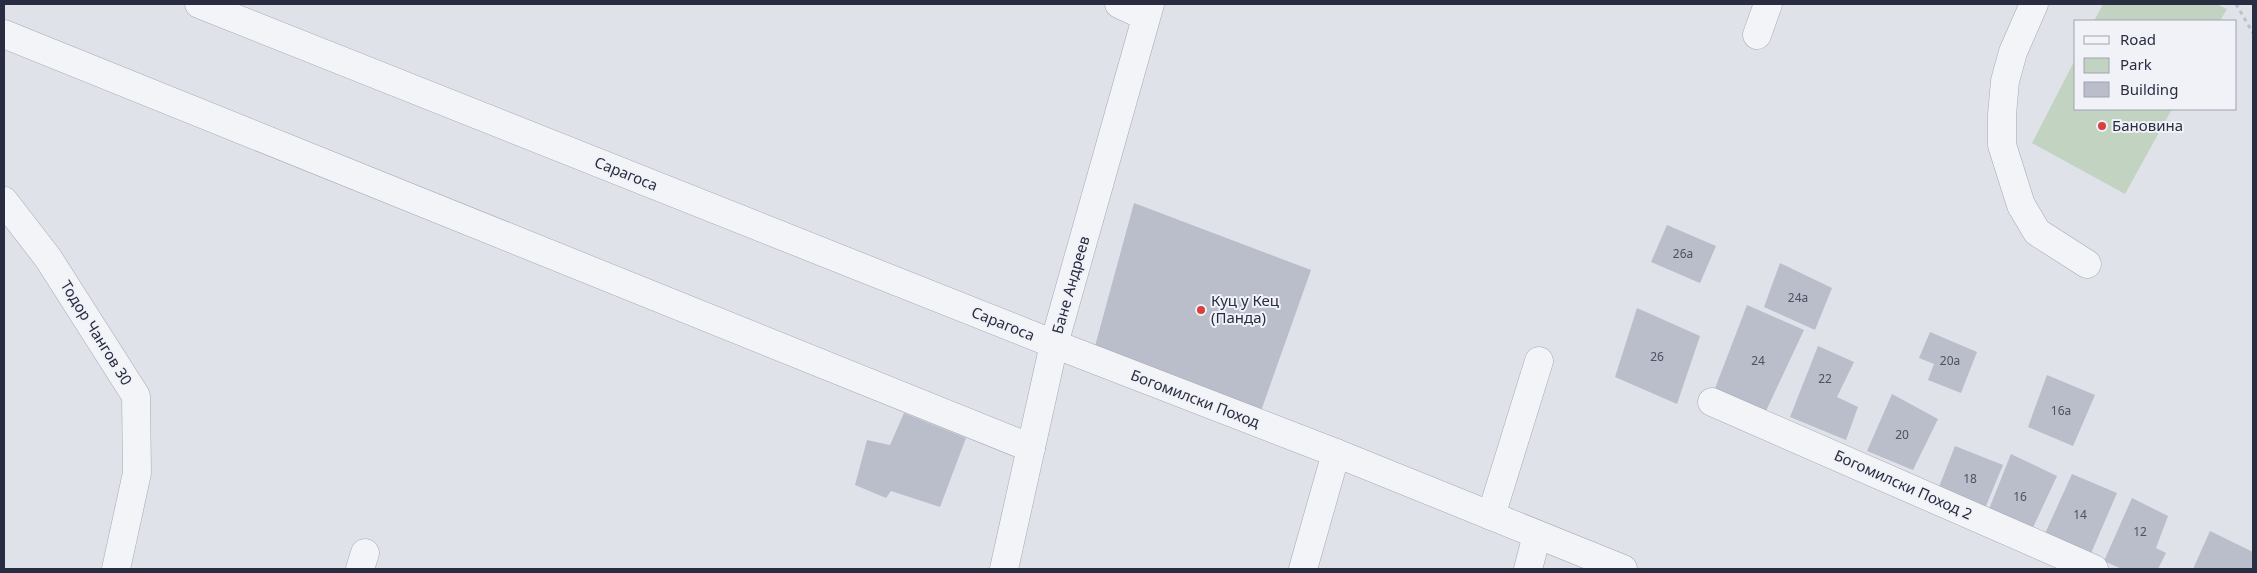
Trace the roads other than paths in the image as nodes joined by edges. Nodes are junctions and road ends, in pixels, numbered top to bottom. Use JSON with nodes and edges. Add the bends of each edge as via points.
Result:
{"nodes":[{"id":1,"x":199,"y":4,"type":"edge"},
{"id":2,"x":1119,"y":4,"type":"edge"},
{"id":3,"x":1768,"y":4,"type":"edge"},
{"id":4,"x":2034,"y":4,"type":"edge"},
{"id":5,"x":1148,"y":10,"type":"edge"},
{"id":6,"x":4,"y":34,"type":"edge"},
{"id":7,"x":1757,"y":35,"type":"dead end"},
{"id":8,"x":4,"y":201,"type":"edge"},
{"id":9,"x":2087,"y":264,"type":"dead end"},
{"id":10,"x":1054,"y":344,"type":"junction"},
{"id":11,"x":1539,"y":361,"type":"dead end"},
{"id":12,"x":1712,"y":402,"type":"dead end"},
{"id":13,"x":1031,"y":448,"type":"junction"},
{"id":14,"x":1336,"y":453,"type":"junction"},
{"id":15,"x":1491,"y":516,"type":"junction"},
{"id":16,"x":1537,"y":535,"type":"junction"},
{"id":17,"x":116,"y":569,"type":"edge"},
{"id":18,"x":1004,"y":569,"type":"edge"},
{"id":19,"x":1304,"y":569,"type":"edge"},
{"id":20,"x":1528,"y":569,"type":"edge"},
{"id":21,"x":1623,"y":569,"type":"edge"},
{"id":22,"x":2094,"y":569,"type":"edge"}],
"edges":[{"from":1,"to":10,"type":"street","name":"Сарагоса"},
{"from":2,"to":5,"type":"street"},
{"from":3,"to":7,"type":"street"},
{"from":4,"to":9,"type":"street","via":[[2013,52],[2005,81],[2002,145],[2021,205],[2037,232]]},
{"from":5,"to":10,"type":"street","name":"Бане Андреев"},
{"from":6,"to":13,"type":"street"},
{"from":8,"to":17,"type":"street","name":"Тодор Чангов 30","via":[[48,258],[136,396],[137,473]]},
{"from":10,"to":13,"type":"street","name":"Бане Андреев"},
{"from":10,"to":14,"type":"street","name":"Богомилски Поход"},
{"from":11,"to":15,"type":"street"},
{"from":12,"to":22,"type":"street","name":"Богомилски Поход 2"},
{"from":13,"to":18,"type":"street","name":"Бане Андреев"},
{"from":14,"to":15,"type":"street","name":"Богомилски Поход"},
{"from":14,"to":19,"type":"street"},
{"from":15,"to":16,"type":"street","name":"Богомилски Поход"},
{"from":16,"to":20,"type":"street"},
{"from":16,"to":21,"type":"street","name":"Богомилски Поход"}]}
